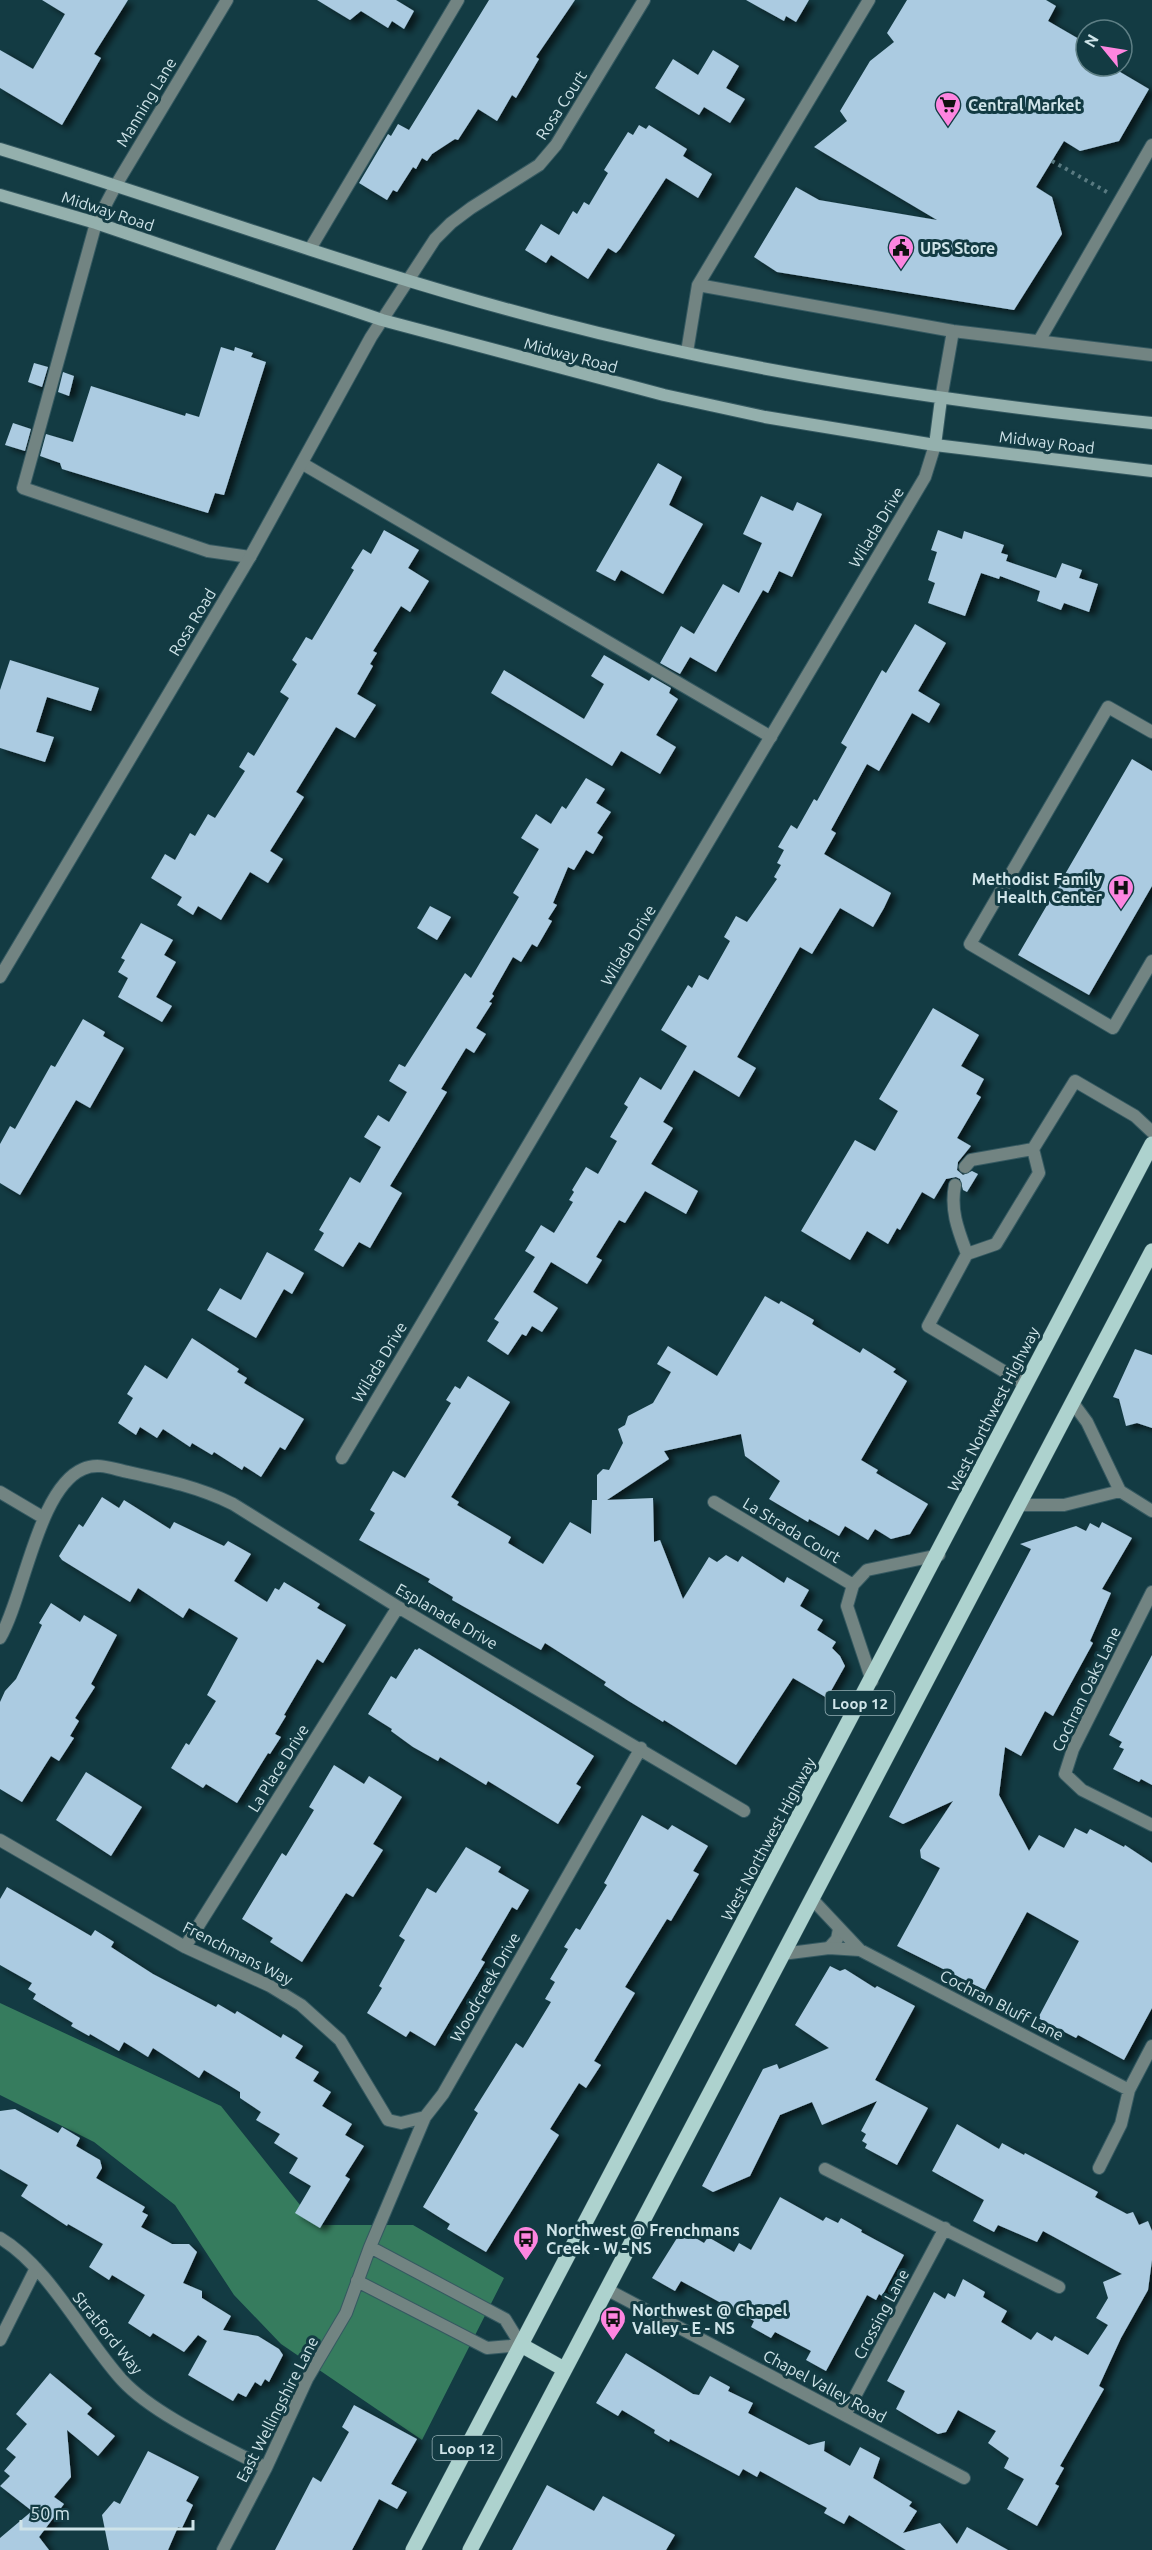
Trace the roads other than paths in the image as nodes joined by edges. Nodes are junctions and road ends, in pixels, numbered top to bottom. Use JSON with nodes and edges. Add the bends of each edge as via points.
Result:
{"nodes":[{"id":1,"x":227,"y":0,"type":"edge"},
{"id":2,"x":458,"y":0,"type":"edge"},
{"id":3,"x":644,"y":0,"type":"edge"},
{"id":4,"x":869,"y":0,"type":"edge"},
{"id":5,"x":1152,"y":145,"type":"edge"},
{"id":6,"x":0,"y":149,"type":"edge"},
{"id":7,"x":116,"y":185,"type":"junction"},
{"id":8,"x":0,"y":195,"type":"edge"},
{"id":9,"x":96,"y":223,"type":"junction"},
{"id":10,"x":310,"y":249,"type":"junction"},
{"id":11,"x":407,"y":281,"type":"junction"},
{"id":12,"x":698,"y":285,"type":"junction"},
{"id":13,"x":382,"y":320,"type":"junction"},
{"id":14,"x":953,"y":331,"type":"junction"},
{"id":15,"x":1039,"y":341,"type":"junction"},
{"id":16,"x":687,"y":352,"type":"junction"},
{"id":17,"x":1152,"y":355,"type":"edge"},
{"id":18,"x":941,"y":399,"type":"junction"},
{"id":19,"x":1152,"y":423,"type":"edge"},
{"id":20,"x":935,"y":445,"type":"junction"},
{"id":21,"x":303,"y":464,"type":"junction"},
{"id":22,"x":1152,"y":471,"type":"edge"},
{"id":23,"x":250,"y":557,"type":"junction"},
{"id":24,"x":1152,"y":732,"type":"edge"},
{"id":25,"x":771,"y":737,"type":"junction"},
{"id":26,"x":1152,"y":961,"type":"edge"},
{"id":27,"x":0,"y":977,"type":"edge"},
{"id":28,"x":1152,"y":1132,"type":"edge"},
{"id":29,"x":1152,"y":1144,"type":"edge"},
{"id":30,"x":1033,"y":1149,"type":"junction"},
{"id":31,"x":965,"y":1167,"type":"dead end"},
{"id":32,"x":955,"y":1185,"type":"dead end"},
{"id":33,"x":1152,"y":1251,"type":"edge"},
{"id":34,"x":967,"y":1254,"type":"junction"},
{"id":35,"x":1025,"y":1384,"type":"junction"},
{"id":36,"x":1073,"y":1403,"type":"junction"},
{"id":37,"x":342,"y":1458,"type":"dead end"},
{"id":38,"x":1120,"y":1491,"type":"junction"},
{"id":39,"x":0,"y":1492,"type":"edge"},
{"id":40,"x":714,"y":1502,"type":"dead end"},
{"id":41,"x":1020,"y":1505,"type":"junction"},
{"id":42,"x":1152,"y":1511,"type":"edge"},
{"id":43,"x":44,"y":1518,"type":"junction"},
{"id":44,"x":939,"y":1555,"type":"junction"},
{"id":45,"x":853,"y":1586,"type":"junction"},
{"id":46,"x":1152,"y":1592,"type":"edge"},
{"id":47,"x":398,"y":1607,"type":"junction"},
{"id":48,"x":0,"y":1638,"type":"edge"},
{"id":49,"x":872,"y":1681,"type":"junction"},
{"id":50,"x":641,"y":1748,"type":"junction"},
{"id":51,"x":744,"y":1810,"type":"dead end"},
{"id":52,"x":1152,"y":1825,"type":"edge"},
{"id":53,"x":0,"y":1840,"type":"edge"},
{"id":54,"x":812,"y":1899,"type":"junction"},
{"id":55,"x":839,"y":1929,"type":"junction"},
{"id":56,"x":185,"y":1947,"type":"junction"},
{"id":57,"x":829,"y":1948,"type":"junction"},
{"id":58,"x":860,"y":1950,"type":"junction"},
{"id":59,"x":782,"y":1954,"type":"junction"},
{"id":60,"x":1152,"y":2046,"type":"edge"},
{"id":61,"x":1129,"y":2090,"type":"junction"},
{"id":62,"x":425,"y":2116,"type":"junction"},
{"id":63,"x":1099,"y":2168,"type":"dead end"},
{"id":64,"x":825,"y":2169,"type":"dead end"},
{"id":65,"x":945,"y":2228,"type":"junction"},
{"id":66,"x":0,"y":2238,"type":"edge"},
{"id":67,"x":370,"y":2247,"type":"junction"},
{"id":68,"x":36,"y":2268,"type":"junction"},
{"id":69,"x":357,"y":2281,"type":"junction"},
{"id":70,"x":1059,"y":2287,"type":"dead end"},
{"id":71,"x":606,"y":2289,"type":"junction"},
{"id":72,"x":0,"y":2340,"type":"edge"},
{"id":73,"x":521,"y":2346,"type":"junction"},
{"id":74,"x":564,"y":2369,"type":"junction"},
{"id":75,"x":845,"y":2415,"type":"junction"},
{"id":76,"x":266,"y":2468,"type":"junction"},
{"id":77,"x":964,"y":2478,"type":"dead end"},
{"id":78,"x":223,"y":2550,"type":"edge"},
{"id":79,"x":413,"y":2550,"type":"edge"},
{"id":80,"x":470,"y":2550,"type":"edge"}],
"edges":[{"from":1,"to":7,"type":"street","name":"Manning Lane"},
{"from":2,"to":10,"type":"street"},
{"from":3,"to":11,"type":"street","name":"Rosa Court","via":[[556,145],[538,165],[451,222]]},
{"from":4,"to":12,"type":"street"},
{"from":5,"to":15,"type":"street"},
{"from":6,"to":7,"type":"main road","name":"Midway Road"},
{"from":7,"to":9,"type":"street","name":"Manning Lane"},
{"from":7,"to":10,"type":"main road","name":"Midway Road"},
{"from":8,"to":9,"type":"main road","name":"Midway Road"},
{"from":9,"to":13,"type":"main road","name":"Midway Road"},
{"from":9,"to":23,"type":"street","name":"Manning Lane","via":[[23,488],[208,551]]},
{"from":10,"to":11,"type":"main road","name":"Midway Road"},
{"from":11,"to":13,"type":"street","name":"Rosa Road"},
{"from":11,"to":16,"type":"main road","name":"Midway Road"},
{"from":12,"to":14,"type":"street"},
{"from":12,"to":16,"type":"street"},
{"from":13,"to":20,"type":"main road","name":"Midway Road","via":[[664,395],[765,417]]},
{"from":13,"to":21,"type":"street","name":"Rosa Road"},
{"from":14,"to":15,"type":"street"},
{"from":14,"to":18,"type":"street"},
{"from":15,"to":17,"type":"street"},
{"from":16,"to":18,"type":"main road","name":"Midway Road"},
{"from":18,"to":19,"type":"main road","name":"Midway Road"},
{"from":18,"to":20,"type":"main road"},
{"from":20,"to":22,"type":"main road","name":"Midway Road"},
{"from":20,"to":25,"type":"street","name":"Wilada Drive","via":[[926,477]]},
{"from":21,"to":23,"type":"street","name":"Rosa Road"},
{"from":21,"to":25,"type":"street"},
{"from":23,"to":27,"type":"street","name":"Rosa Road"},
{"from":24,"to":26,"type":"street","via":[[1108,707],[970,944],[1113,1028]]},
{"from":25,"to":37,"type":"street","name":"Wilada Drive"},
{"from":28,"to":30,"type":"street","via":[[1135,1116],[1075,1081]]},
{"from":29,"to":35,"type":"main road","name":"West Northwest Highway","number":"Loop 12"},
{"from":30,"to":31,"type":"street","via":[[971,1160]]},
{"from":30,"to":34,"type":"street","via":[[1039,1173],[996,1244]]},
{"from":32,"to":34,"type":"street","via":[[955,1222]]},
{"from":33,"to":36,"type":"main road","number":"Loop 12"},
{"from":34,"to":35,"type":"street","via":[[928,1326]]},
{"from":35,"to":44,"type":"main road","name":"West Northwest Highway","number":"Loop 12"},
{"from":36,"to":38,"type":"street","via":[[1087,1422]]},
{"from":36,"to":41,"type":"main road","number":"Loop 12"},
{"from":38,"to":41,"type":"street","via":[[1064,1505]]},
{"from":38,"to":42,"type":"street"},
{"from":39,"to":43,"type":"street"},
{"from":40,"to":45,"type":"street","name":"La Strada Court"},
{"from":41,"to":54,"type":"main road","number":"Loop 12"},
{"from":43,"to":47,"type":"street","name":"Esplanade Drive","via":[[61,1488],[84,1468],[105,1466],[170,1480],[233,1504]]},
{"from":43,"to":48,"type":"street","name":"Esplanade Drive"},
{"from":44,"to":45,"type":"street","via":[[867,1570]]},
{"from":44,"to":49,"type":"main road","name":"West Northwest Highway","number":"Loop 12"},
{"from":45,"to":49,"type":"street","via":[[847,1606]]},
{"from":46,"to":52,"type":"street","name":"Cochran Oaks Lane","via":[[1073,1749],[1065,1774],[1082,1790]]},
{"from":47,"to":50,"type":"street","name":"Esplanade Drive"},
{"from":47,"to":56,"type":"street","name":"La Place Drive"},
{"from":49,"to":73,"type":"main road","name":"West Northwest Highway","number":"Loop 12"},
{"from":50,"to":51,"type":"street","name":"Esplanade Drive"},
{"from":50,"to":62,"type":"street","name":"Woodcreek Drive","via":[[443,2094]]},
{"from":53,"to":56,"type":"street","name":"Frenchmans Way"},
{"from":54,"to":55,"type":"street","name":"Cochran Bluff Lane"},
{"from":54,"to":59,"type":"main road","number":"Loop 12"},
{"from":55,"to":57,"type":"street"},
{"from":55,"to":58,"type":"street","name":"Cochran Bluff Lane"},
{"from":56,"to":62,"type":"street","name":"Frenchmans Way","via":[[270,1986],[301,2005],[340,2040],[388,2120],[400,2123]]},
{"from":57,"to":58,"type":"street","name":"Cochran Bluff Lane"},
{"from":57,"to":59,"type":"street","name":"Cochran Bluff Lane"},
{"from":58,"to":61,"type":"street","name":"Cochran Bluff Lane"},
{"from":59,"to":71,"type":"main road","number":"Loop 12"},
{"from":60,"to":61,"type":"street"},
{"from":61,"to":63,"type":"street","via":[[1121,2124]]},
{"from":62,"to":67,"type":"street","name":"Woodcreek Drive"},
{"from":64,"to":65,"type":"street"},
{"from":65,"to":70,"type":"street"},
{"from":65,"to":75,"type":"street","name":"Crossing Lane"},
{"from":66,"to":68,"type":"street","name":"Stratford Way"},
{"from":67,"to":69,"type":"street","name":"East Wellingshire Lane"},
{"from":67,"to":73,"type":"street","via":[[506,2319]]},
{"from":68,"to":72,"type":"street"},
{"from":68,"to":76,"type":"street","name":"Stratford Way","via":[[123,2382],[170,2417]]},
{"from":69,"to":73,"type":"street","via":[[487,2348]]},
{"from":69,"to":76,"type":"street","name":"East Wellingshire Lane","via":[[346,2313],[307,2379]]},
{"from":71,"to":74,"type":"main road","number":"Loop 12"},
{"from":71,"to":75,"type":"street","name":"Chapel Valley Road"},
{"from":73,"to":74,"type":"main road"},
{"from":73,"to":79,"type":"main road","name":"West Northwest Highway","number":"Loop 12"},
{"from":74,"to":80,"type":"main road","number":"Loop 12"},
{"from":75,"to":77,"type":"street","name":"Chapel Valley Road"},
{"from":76,"to":78,"type":"street","name":"East Wellingshire Lane"}]}
